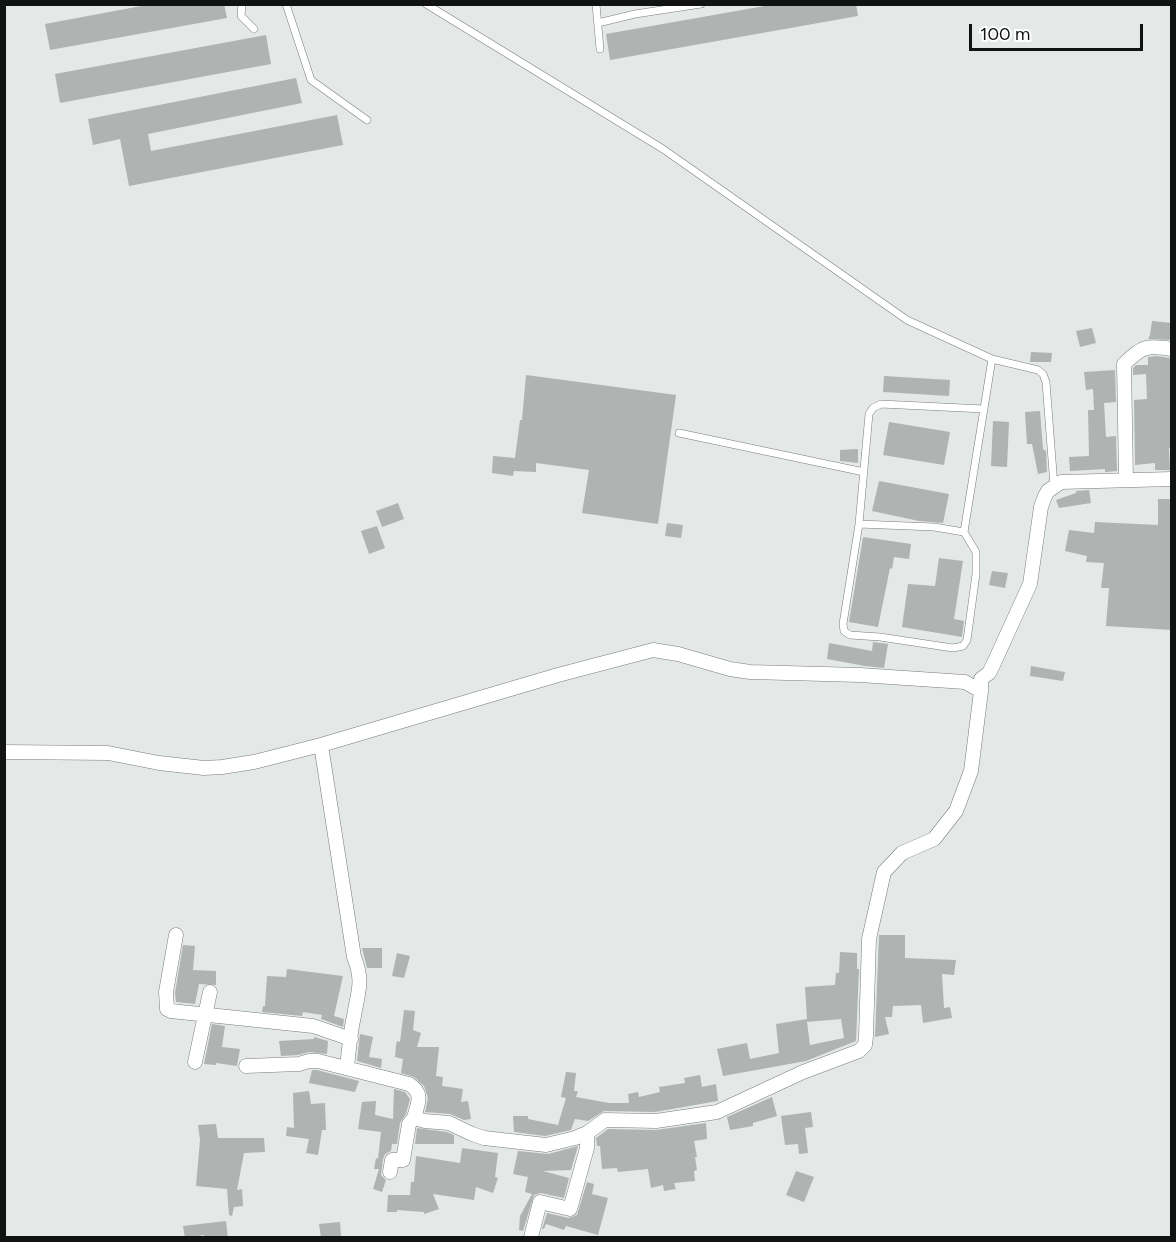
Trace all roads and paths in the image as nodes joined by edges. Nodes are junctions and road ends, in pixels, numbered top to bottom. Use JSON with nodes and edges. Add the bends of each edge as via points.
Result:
{"nodes":[{"id":1,"x":242,"y":4,"type":"edge"},
{"id":2,"x":286,"y":4,"type":"edge"},
{"id":3,"x":426,"y":4,"type":"edge"},
{"id":4,"x":596,"y":4,"type":"edge"},
{"id":5,"x":701,"y":4,"type":"edge"},
{"id":6,"x":598,"y":23,"type":"junction"},
{"id":7,"x":254,"y":29,"type":"dead end"},
{"id":8,"x":600,"y":49,"type":"dead end"},
{"id":9,"x":367,"y":120,"type":"dead end"},
{"id":10,"x":1172,"y":349,"type":"edge"},
{"id":11,"x":993,"y":359,"type":"junction"},
{"id":12,"x":984,"y":409,"type":"junction"},
{"id":13,"x":679,"y":432,"type":"dead end"},
{"id":14,"x":864,"y":472,"type":"junction"},
{"id":15,"x":1172,"y":479,"type":"edge"},
{"id":16,"x":1126,"y":480,"type":"junction"},
{"id":17,"x":1054,"y":486,"type":"junction"},
{"id":18,"x":859,"y":524,"type":"junction"},
{"id":19,"x":964,"y":532,"type":"junction"},
{"id":20,"x":981,"y":691,"type":"junction"},
{"id":21,"x":321,"y":745,"type":"junction"},
{"id":22,"x":4,"y":752,"type":"edge"},
{"id":23,"x":176,"y":935,"type":"dead end"},
{"id":24,"x":210,"y":992,"type":"dead end"},
{"id":25,"x":205,"y":1014,"type":"junction"},
{"id":26,"x":351,"y":1039,"type":"junction"},
{"id":27,"x":195,"y":1062,"type":"dead end"},
{"id":28,"x":246,"y":1066,"type":"dead end"},
{"id":29,"x":347,"y":1067,"type":"junction"},
{"id":30,"x":414,"y":1118,"type":"junction"},
{"id":31,"x":587,"y":1133,"type":"junction"},
{"id":32,"x":390,"y":1172,"type":"dead end"},
{"id":33,"x":531,"y":1237,"type":"edge"}],
"edges":[{"from":1,"to":7,"type":"lane","via":[[241,16]]},
{"from":2,"to":9,"type":"lane","via":[[311,80]]},
{"from":3,"to":11,"type":"lane","via":[[663,149],[907,320]]},
{"from":4,"to":6,"type":"lane"},
{"from":5,"to":6,"type":"lane"},
{"from":6,"to":8,"type":"lane"},
{"from":10,"to":16,"type":"street","via":[[1144,348],[1124,364]]},
{"from":11,"to":12,"type":"lane"},
{"from":11,"to":17,"type":"lane","via":[[1043,374]]},
{"from":12,"to":14,"type":"lane","via":[[881,404],[873,408],[869,414]]},
{"from":12,"to":19,"type":"lane"},
{"from":13,"to":14,"type":"lane"},
{"from":14,"to":18,"type":"lane"},
{"from":15,"to":16,"type":"street"},
{"from":16,"to":17,"type":"street","via":[[1061,482]]},
{"from":17,"to":20,"type":"street","via":[[1041,507],[1030,584],[993,665],[981,679]]},
{"from":18,"to":19,"type":"lane"},
{"from":18,"to":19,"type":"lane","via":[[844,631],[850,635],[953,648],[963,646],[967,640],[976,574],[976,552]]},
{"from":20,"to":21,"type":"street","via":[[965,682],[750,672],[653,650]]},
{"from":20,"to":31,"type":"street","via":[[971,771],[956,811],[934,839],[902,853],[884,872],[869,939],[865,1045],[860,1051],[803,1072],[717,1112],[656,1121],[605,1120]]},
{"from":21,"to":22,"type":"street","via":[[254,762],[204,768],[108,753]]},
{"from":21,"to":26,"type":"street","via":[[361,981]]},
{"from":23,"to":25,"type":"street","via":[[166,992],[167,1009]]},
{"from":24,"to":25,"type":"street"},
{"from":25,"to":26,"type":"street","via":[[314,1026]]},
{"from":25,"to":27,"type":"street"},
{"from":26,"to":29,"type":"street"},
{"from":28,"to":29,"type":"street","via":[[318,1060]]},
{"from":29,"to":30,"type":"street","via":[[417,1089]]},
{"from":30,"to":31,"type":"street","via":[[449,1123],[484,1138],[535,1145]]},
{"from":30,"to":32,"type":"street","via":[[409,1124],[403,1160],[392,1160]]},
{"from":31,"to":33,"type":"street","via":[[570,1209],[540,1202]]}]}
